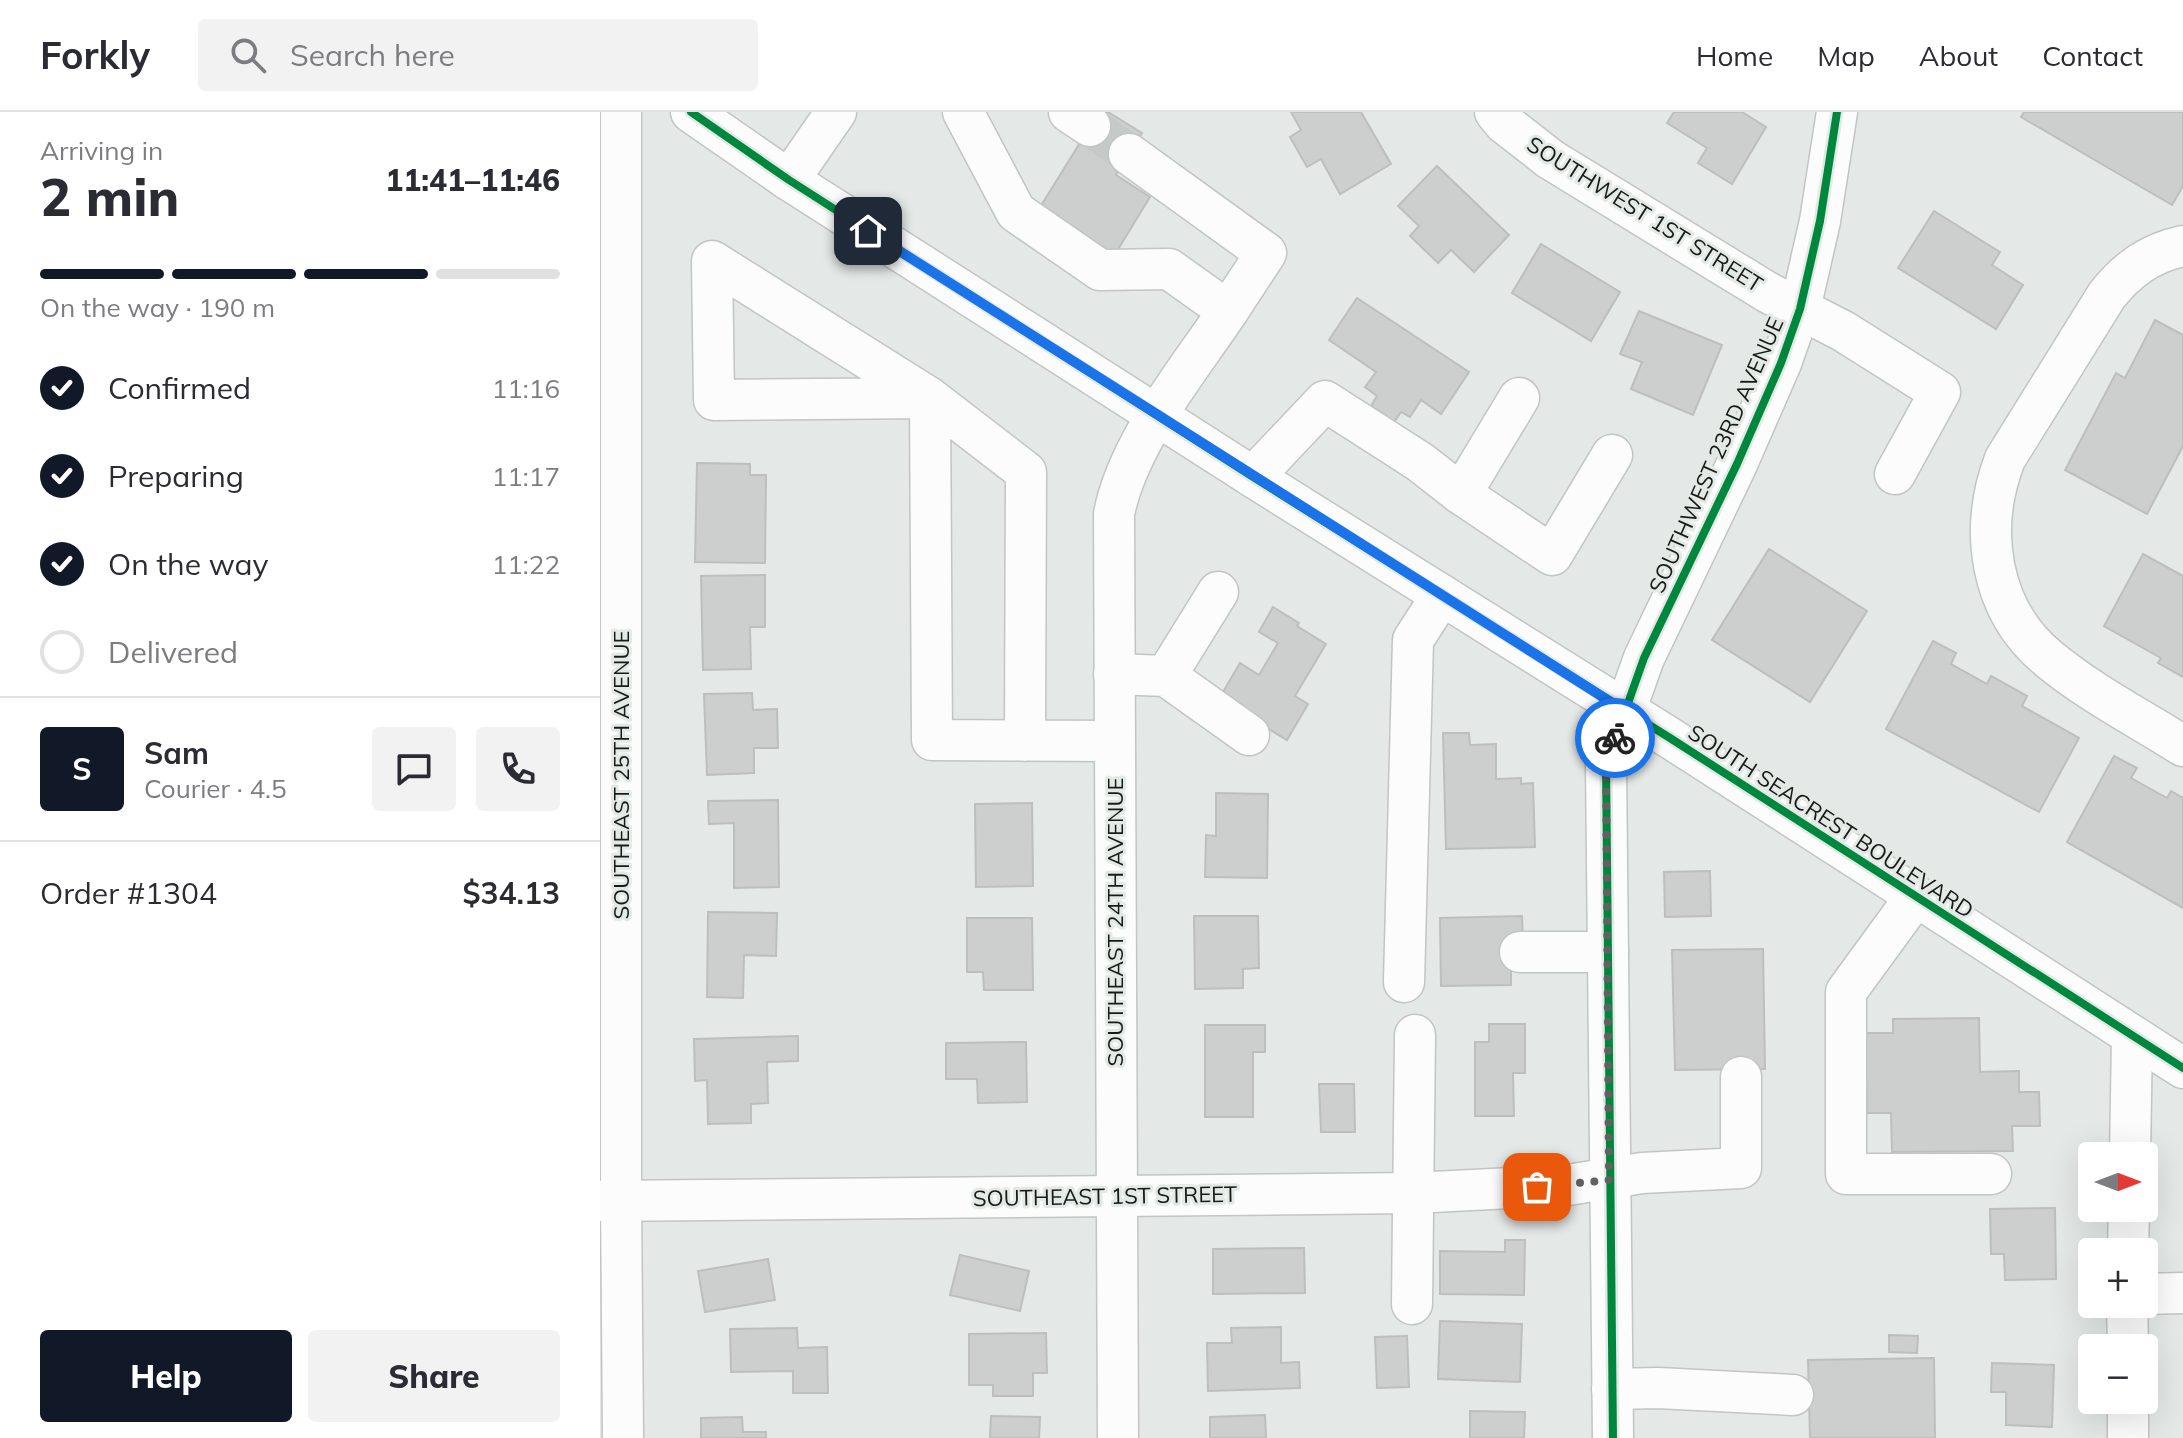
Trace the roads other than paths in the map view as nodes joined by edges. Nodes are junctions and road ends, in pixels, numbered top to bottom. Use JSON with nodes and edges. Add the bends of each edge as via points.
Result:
{"nodes":[{"id":1,"x":621,"y":112,"type":"edge"},
{"id":2,"x":691,"y":112,"type":"edge"},
{"id":3,"x":836,"y":112,"type":"edge"},
{"id":4,"x":963,"y":112,"type":"edge"},
{"id":5,"x":1495,"y":112,"type":"edge"},
{"id":6,"x":1837,"y":112,"type":"edge"},
{"id":7,"x":1129,"y":154,"type":"tunnel mouth"},
{"id":8,"x":789,"y":180,"type":"junction"},
{"id":9,"x":2183,"y":246,"type":"edge"},
{"id":10,"x":611,"y":298,"type":"edge"},
{"id":11,"x":1800,"y":309,"type":"junction"},
{"id":12,"x":1228,"y":311,"type":"junction"},
{"id":13,"x":930,"y":398,"type":"junction"},
{"id":14,"x":1519,"y":398,"type":"dead end"},
{"id":15,"x":1158,"y":416,"type":"junction"},
{"id":16,"x":1612,"y":455,"type":"dead end"},
{"id":17,"x":1895,"y":474,"type":"dead end"},
{"id":18,"x":1253,"y":477,"type":"junction"},
{"id":19,"x":1461,"y":494,"type":"junction"},
{"id":20,"x":1218,"y":592,"type":"dead end"},
{"id":21,"x":1442,"y":595,"type":"junction"},
{"id":22,"x":1114,"y":674,"type":"junction"},
{"id":23,"x":1166,"y":676,"type":"junction"},
{"id":24,"x":1625,"y":711,"type":"junction"},
{"id":25,"x":1249,"y":735,"type":"dead end"},
{"id":26,"x":1025,"y":741,"type":"junction"},
{"id":27,"x":1114,"y":741,"type":"junction"},
{"id":28,"x":2183,"y":746,"type":"edge"},
{"id":29,"x":1916,"y":896,"type":"junction"},
{"id":30,"x":1520,"y":952,"type":"dead end"},
{"id":31,"x":1608,"y":952,"type":"junction"},
{"id":32,"x":1404,"y":982,"type":"dead end"},
{"id":33,"x":1415,"y":1035,"type":"dead end"},
{"id":34,"x":2132,"y":1037,"type":"junction"},
{"id":35,"x":2183,"y":1068,"type":"edge"},
{"id":36,"x":1741,"y":1077,"type":"dead end"},
{"id":37,"x":2130,"y":1142,"type":"edge"},
{"id":38,"x":1991,"y":1174,"type":"dead end"},
{"id":39,"x":1609,"y":1180,"type":"junction"},
{"id":40,"x":1413,"y":1193,"type":"junction"},
{"id":41,"x":1116,"y":1196,"type":"junction"},
{"id":42,"x":610,"y":1201,"type":"edge"},
{"id":43,"x":2183,"y":1293,"type":"edge"},
{"id":44,"x":2158,"y":1294,"type":"edge"},
{"id":45,"x":1412,"y":1304,"type":"dead end"},
{"id":46,"x":1612,"y":1389,"type":"junction"},
{"id":47,"x":1793,"y":1395,"type":"dead end"},
{"id":48,"x":2128,"y":1414,"type":"edge"},
{"id":49,"x":623,"y":1438,"type":"edge"},
{"id":50,"x":1118,"y":1438,"type":"edge"},
{"id":51,"x":1613,"y":1438,"type":"edge"},
{"id":52,"x":2128,"y":1438,"type":"edge"}],
"edges":[{"from":1,"to":10,"type":"street","name":"SOUTHEAST 25TH AVENUE"},
{"from":2,"to":8,"type":"street","name":"SOUTH SEACREST BOULEVARD"},
{"from":3,"to":8,"type":"street"},
{"from":4,"to":12,"type":"street","via":[[1016,212],[1100,270],[1169,269]]},
{"from":5,"to":11,"type":"street","name":"SOUTHWEST 1ST STREET","via":[[1550,159]]},
{"from":6,"to":11,"type":"street","name":"SOUTHWEST 23RD AVENUE"},
{"from":7,"to":12,"type":"street","name":"SOUTHEAST 24TH AVENUE","via":[[1266,253]]},
{"from":8,"to":15,"type":"street","name":"SOUTH SEACREST BOULEVARD"},
{"from":9,"to":28,"type":"street","via":[[2143,260],[2107,295],[2005,459],[1989,523],[1998,585],[2032,643],[2067,673]]},
{"from":10,"to":42,"type":"street","name":"SOUTHEAST 25TH AVENUE"},
{"from":11,"to":17,"type":"street","name":"SOUTHWEST 1ST STREET","via":[[1940,392]]},
{"from":11,"to":24,"type":"street","name":"SOUTHWEST 23RD AVENUE","via":[[1764,403],[1644,658]]},
{"from":12,"to":15,"type":"street","name":"SOUTHEAST 24TH AVENUE"},
{"from":13,"to":13,"type":"street","via":[[725,269],[712,261],[714,400]]},
{"from":13,"to":26,"type":"street","via":[[1026,472]]},
{"from":13,"to":26,"type":"street","via":[[932,740]]},
{"from":14,"to":19,"type":"street"},
{"from":15,"to":18,"type":"street","name":"SOUTH SEACREST BOULEVARD"},
{"from":15,"to":22,"type":"street","name":"SOUTHEAST 24TH AVENUE","via":[[1123,480],[1114,514]]},
{"from":16,"to":19,"type":"street","via":[[1552,555]]},
{"from":18,"to":19,"type":"street","via":[[1325,401]]},
{"from":18,"to":21,"type":"street","name":"SOUTH SEACREST BOULEVARD"},
{"from":20,"to":23,"type":"street"},
{"from":21,"to":24,"type":"street","name":"SOUTH SEACREST BOULEVARD"},
{"from":21,"to":32,"type":"street","via":[[1413,640]]},
{"from":22,"to":23,"type":"street"},
{"from":22,"to":27,"type":"street","name":"SOUTHEAST 24TH AVENUE"},
{"from":23,"to":25,"type":"street"},
{"from":24,"to":29,"type":"street","name":"SOUTH SEACREST BOULEVARD"},
{"from":24,"to":31,"type":"street","name":"SOUTHWEST 23RD AVENUE","via":[[1606,765]]},
{"from":26,"to":27,"type":"street"},
{"from":27,"to":41,"type":"street","name":"SOUTHEAST 24TH AVENUE"},
{"from":29,"to":34,"type":"street","name":"SOUTH SEACREST BOULEVARD"},
{"from":29,"to":38,"type":"street","via":[[1846,992],[1846,1174]]},
{"from":30,"to":31,"type":"street"},
{"from":31,"to":39,"type":"street","name":"SOUTHWEST 23RD AVENUE"},
{"from":33,"to":40,"type":"street"},
{"from":34,"to":35,"type":"street","name":"SOUTH SEACREST BOULEVARD"},
{"from":34,"to":37,"type":"street"},
{"from":36,"to":39,"type":"street","name":"SOUTHEAST 1ST STREET","via":[[1741,1168]]},
{"from":39,"to":40,"type":"street","name":"SOUTHEAST 1ST STREET"},
{"from":39,"to":46,"type":"street","name":"SOUTHWEST 23RD AVENUE"},
{"from":40,"to":41,"type":"street","name":"SOUTHEAST 1ST STREET"},
{"from":40,"to":45,"type":"street"},
{"from":41,"to":42,"type":"street","name":"SOUTHEAST 1ST STREET"},
{"from":41,"to":50,"type":"street","name":"SOUTHEAST 24TH AVENUE"},
{"from":42,"to":49,"type":"street","name":"SOUTHEAST 25TH AVENUE"},
{"from":43,"to":44,"type":"street"},
{"from":46,"to":47,"type":"street"},
{"from":46,"to":51,"type":"street","name":"SOUTHWEST 23RD AVENUE"},
{"from":48,"to":52,"type":"street"}]}
